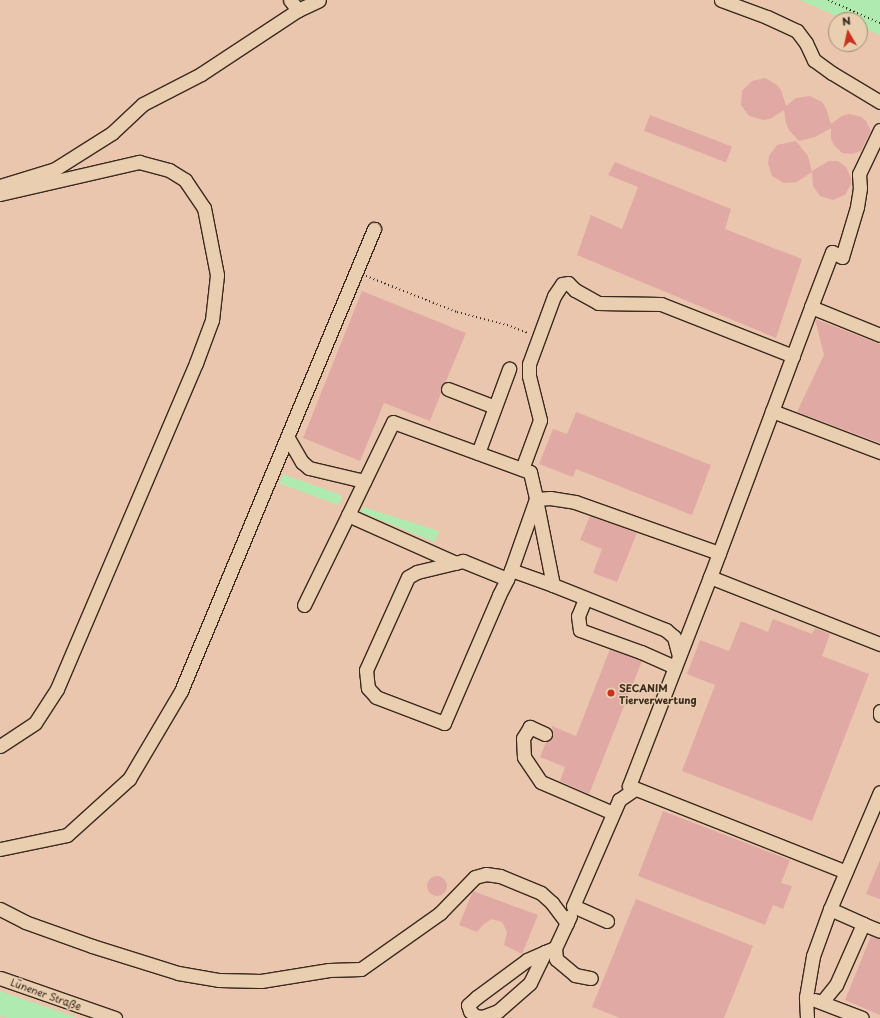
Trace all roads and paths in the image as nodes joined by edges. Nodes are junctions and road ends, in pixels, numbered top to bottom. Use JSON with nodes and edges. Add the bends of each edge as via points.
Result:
{"nodes":[{"id":1,"x":319,"y":0,"type":"edge"},
{"id":2,"x":721,"y":0,"type":"edge"},
{"id":3,"x":828,"y":0,"type":"edge"},
{"id":4,"x":294,"y":5,"type":"edge"},
{"id":5,"x":880,"y":23,"type":"edge"},
{"id":6,"x":880,"y":102,"type":"edge"},
{"id":7,"x":880,"y":130,"type":"edge"},
{"id":8,"x":0,"y":186,"type":"edge"},
{"id":9,"x":0,"y":194,"type":"edge"},
{"id":10,"x":374,"y":230,"type":"dead end"},
{"id":11,"x":356,"y":272,"type":"junction"},
{"id":12,"x":811,"y":307,"type":"junction"},
{"id":13,"x":880,"y":335,"type":"edge"},
{"id":14,"x":538,"y":340,"type":"junction"},
{"id":15,"x":793,"y":356,"type":"junction"},
{"id":16,"x":509,"y":369,"type":"dead end"},
{"id":17,"x":448,"y":389,"type":"dead end"},
{"id":18,"x":495,"y":407,"type":"junction"},
{"id":19,"x":772,"y":411,"type":"junction"},
{"id":20,"x":288,"y":438,"type":"junction"},
{"id":21,"x":880,"y":452,"type":"edge"},
{"id":22,"x":478,"y":453,"type":"junction"},
{"id":23,"x":522,"y":469,"type":"junction"},
{"id":24,"x":364,"y":481,"type":"junction"},
{"id":25,"x":536,"y":499,"type":"junction"},
{"id":26,"x":348,"y":515,"type":"junction"},
{"id":27,"x":719,"y":553,"type":"junction"},
{"id":28,"x":456,"y":563,"type":"junction"},
{"id":29,"x":509,"y":575,"type":"junction"},
{"id":30,"x":710,"y":577,"type":"junction"},
{"id":31,"x":553,"y":585,"type":"junction"},
{"id":32,"x":584,"y":599,"type":"junction"},
{"id":33,"x":304,"y":605,"type":"dead end"},
{"id":34,"x":880,"y":644,"type":"edge"},
{"id":35,"x":677,"y":661,"type":"junction"},
{"id":36,"x":880,"y":711,"type":"edge"},
{"id":37,"x":880,"y":715,"type":"edge"},
{"id":38,"x":545,"y":734,"type":"dead end"},
{"id":39,"x":0,"y":746,"type":"edge"},
{"id":40,"x":635,"y":789,"type":"junction"},
{"id":41,"x":880,"y":792,"type":"edge"},
{"id":42,"x":613,"y":813,"type":"junction"},
{"id":43,"x":0,"y":849,"type":"edge"},
{"id":44,"x":846,"y":872,"type":"junction"},
{"id":45,"x":574,"y":907,"type":"junction"},
{"id":46,"x":0,"y":909,"type":"edge"},
{"id":47,"x":830,"y":909,"type":"junction"},
{"id":48,"x":607,"y":921,"type":"dead end"},
{"id":49,"x":568,"y":923,"type":"junction"},
{"id":50,"x":863,"y":924,"type":"junction"},
{"id":51,"x":880,"y":931,"type":"edge"},
{"id":52,"x":550,"y":950,"type":"junction"},
{"id":53,"x":0,"y":978,"type":"edge"},
{"id":54,"x":591,"y":978,"type":"dead end"},
{"id":55,"x":806,"y":997,"type":"junction"},
{"id":56,"x":822,"y":1002,"type":"junction"},
{"id":57,"x":115,"y":1018,"type":"edge"},
{"id":58,"x":807,"y":1018,"type":"edge"},
{"id":59,"x":862,"y":1018,"type":"edge"}],
"edges":[{"from":1,"to":4,"type":"street"},
{"from":2,"to":6,"type":"street","via":[[797,31],[814,60]]},
{"from":3,"to":5,"type":"path"},
{"from":4,"to":8,"type":"street","via":[[201,74],[143,104],[112,133],[55,169]]},
{"from":7,"to":12,"type":"street","via":[[859,174],[857,207],[842,257],[832,252]]},
{"from":9,"to":39,"type":"street","via":[[139,162],[169,170],[185,180],[204,208],[217,276],[212,320],[204,341],[57,689],[35,723]]},
{"from":10,"to":11,"type":"street"},
{"from":11,"to":14,"type":"path","via":[[457,312],[520,329]]},
{"from":11,"to":20,"type":"street"},
{"from":12,"to":13,"type":"street"},
{"from":12,"to":15,"type":"street"},
{"from":14,"to":15,"type":"street","via":[[554,296],[562,284],[568,284],[598,303],[661,304]]},
{"from":14,"to":23,"type":"street","via":[[529,364],[529,376],[540,420]]},
{"from":15,"to":19,"type":"street"},
{"from":16,"to":18,"type":"street"},
{"from":17,"to":18,"type":"street"},
{"from":18,"to":22,"type":"street"},
{"from":19,"to":21,"type":"street"},
{"from":19,"to":27,"type":"street"},
{"from":20,"to":24,"type":"street","via":[[302,462],[309,468]]},
{"from":20,"to":43,"type":"street","via":[[181,691],[129,779],[67,835]]},
{"from":22,"to":23,"type":"street"},
{"from":22,"to":24,"type":"street","via":[[393,422]]},
{"from":23,"to":25,"type":"street","via":[[530,472]]},
{"from":24,"to":26,"type":"street"},
{"from":25,"to":27,"type":"street","via":[[550,498],[575,502]]},
{"from":25,"to":29,"type":"street"},
{"from":25,"to":31,"type":"street"},
{"from":26,"to":28,"type":"street"},
{"from":26,"to":33,"type":"street"},
{"from":27,"to":30,"type":"street"},
{"from":28,"to":29,"type":"street","via":[[464,562]]},
{"from":28,"to":29,"type":"street","via":[[417,572],[408,577],[366,670],[368,688],[376,697],[444,723]]},
{"from":29,"to":31,"type":"street"},
{"from":30,"to":34,"type":"street"},
{"from":30,"to":35,"type":"street"},
{"from":31,"to":32,"type":"street"},
{"from":32,"to":35,"type":"street","via":[[666,630],[674,637]]},
{"from":32,"to":35,"type":"street","via":[[578,616],[580,630],[641,652]]},
{"from":35,"to":40,"type":"street","via":[[629,786]]},
{"from":36,"to":37,"type":"street"},
{"from":38,"to":42,"type":"street","via":[[530,727],[523,738],[524,757],[540,782]]},
{"from":40,"to":42,"type":"street","via":[[619,800]]},
{"from":40,"to":44,"type":"street"},
{"from":41,"to":44,"type":"street"},
{"from":42,"to":45,"type":"street"},
{"from":44,"to":47,"type":"street"},
{"from":45,"to":48,"type":"street"},
{"from":45,"to":49,"type":"street"},
{"from":46,"to":49,"type":"street","via":[[25,922],[92,946],[178,973],[218,980],[261,981],[329,970],[361,969],[440,913],[475,877],[486,874],[500,876],[541,893],[552,902]]},
{"from":47,"to":50,"type":"street"},
{"from":47,"to":55,"type":"street","via":[[813,956]]},
{"from":49,"to":52,"type":"street"},
{"from":50,"to":51,"type":"street"},
{"from":50,"to":56,"type":"street","via":[[836,985]]},
{"from":52,"to":52,"type":"street","via":[[527,960],[477,997],[468,1005],[470,1011],[475,1016],[482,1017],[498,1011],[530,983]]},
{"from":52,"to":54,"type":"street","via":[[575,975]]},
{"from":53,"to":57,"type":"street","name":"Lünener Straße"},
{"from":55,"to":56,"type":"street"},
{"from":55,"to":58,"type":"street"},
{"from":56,"to":59,"type":"street"}]}
